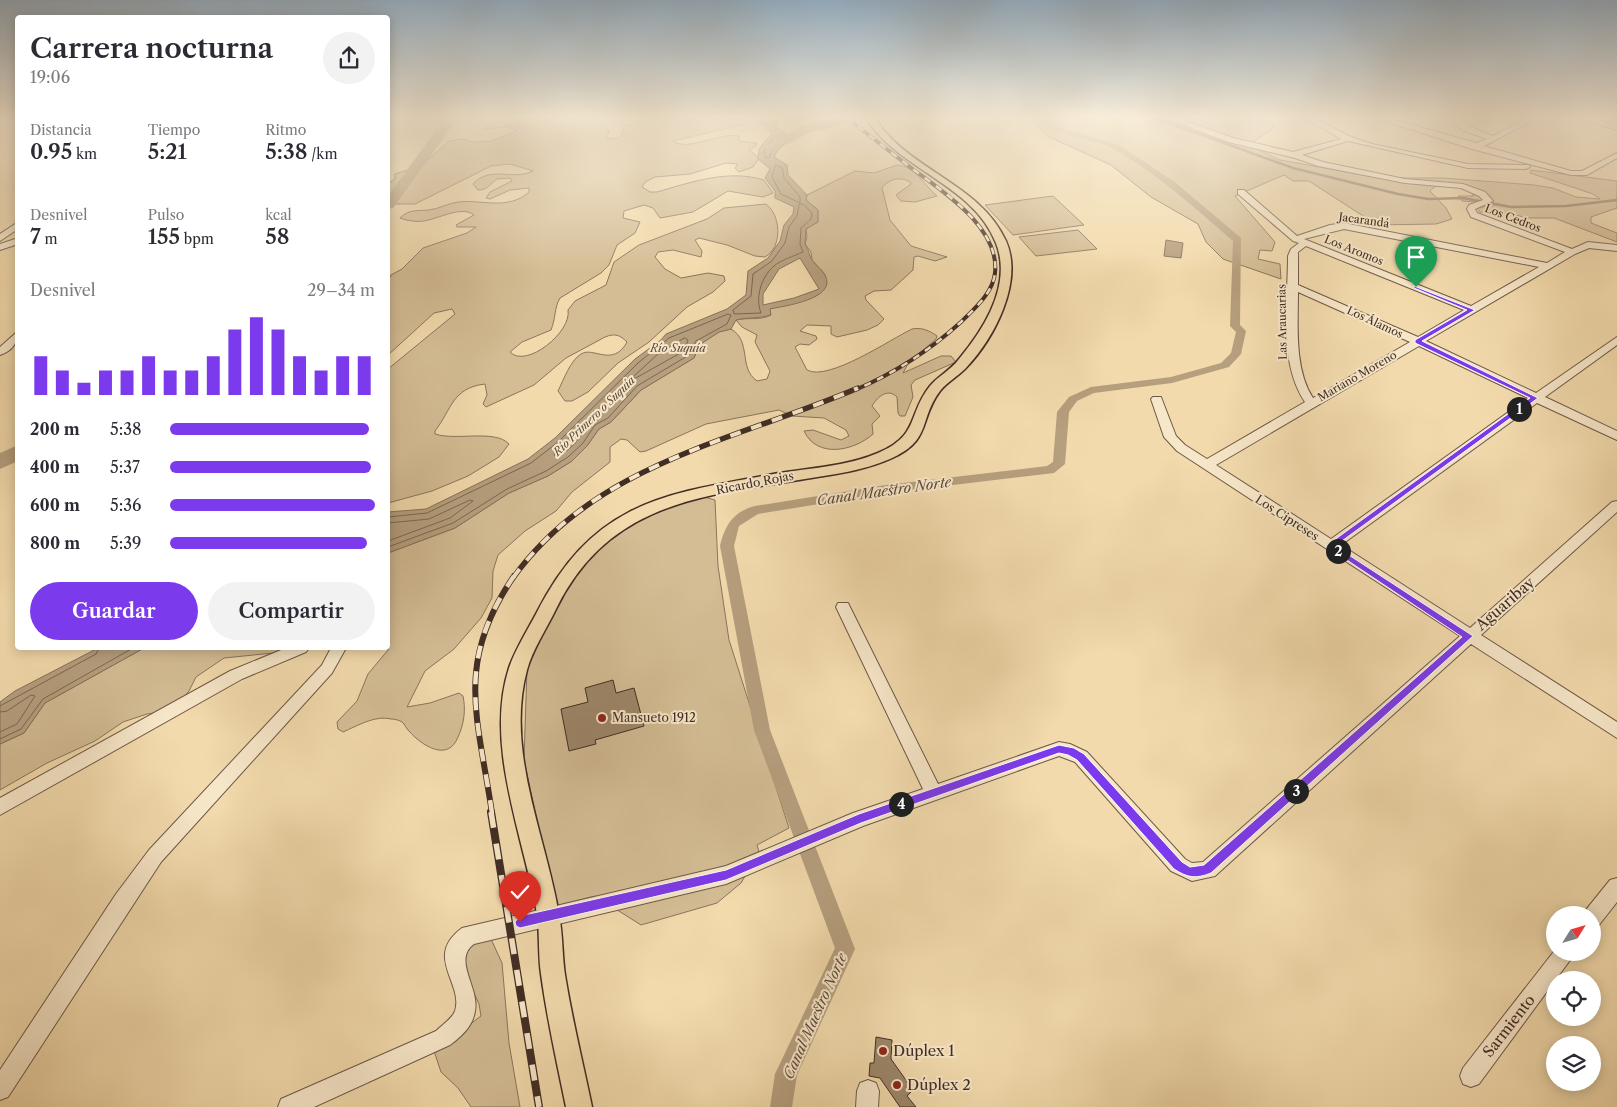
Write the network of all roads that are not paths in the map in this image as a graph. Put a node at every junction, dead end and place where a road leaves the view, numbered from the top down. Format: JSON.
{"nodes":[{"id":1,"x":926,"y":170,"type":"edge"},
{"id":2,"x":1349,"y":170,"type":"edge"},
{"id":3,"x":1557,"y":170,"type":"edge"},
{"id":4,"x":1590,"y":170,"type":"edge"},
{"id":5,"x":1241,"y":192,"type":"dead end"},
{"id":6,"x":15,"y":227,"type":"edge"},
{"id":7,"x":0,"y":238,"type":"edge"},
{"id":8,"x":1300,"y":241,"type":"junction"},
{"id":9,"x":15,"y":242,"type":"edge"},
{"id":10,"x":0,"y":247,"type":"edge"},
{"id":11,"x":1615,"y":248,"type":"edge"},
{"id":12,"x":1572,"y":252,"type":"junction"},
{"id":13,"x":1548,"y":266,"type":"junction"},
{"id":14,"x":1294,"y":287,"type":"junction"},
{"id":15,"x":1472,"y":310,"type":"junction"},
{"id":16,"x":15,"y":338,"type":"edge"},
{"id":17,"x":1617,"y":340,"type":"edge"},
{"id":18,"x":1417,"y":342,"type":"junction"},
{"id":19,"x":0,"y":352,"type":"edge"},
{"id":20,"x":1535,"y":398,"type":"junction"},
{"id":21,"x":1156,"y":399,"type":"dead end"},
{"id":22,"x":1311,"y":403,"type":"junction"},
{"id":23,"x":1617,"y":436,"type":"edge"},
{"id":24,"x":1206,"y":464,"type":"junction"},
{"id":25,"x":1617,"y":505,"type":"edge"},
{"id":26,"x":1330,"y":546,"type":"junction"},
{"id":27,"x":843,"y":607,"type":"dead end"},
{"id":28,"x":1468,"y":636,"type":"junction"},
{"id":29,"x":296,"y":650,"type":"edge"},
{"id":30,"x":333,"y":650,"type":"edge"},
{"id":31,"x":1617,"y":731,"type":"edge"},
{"id":32,"x":933,"y":792,"type":"junction"},
{"id":33,"x":0,"y":807,"type":"edge"},
{"id":34,"x":1617,"y":887,"type":"edge"},
{"id":35,"x":1601,"y":907,"type":"edge"},
{"id":36,"x":548,"y":917,"type":"junction"},
{"id":37,"x":1559,"y":961,"type":"edge"},
{"id":38,"x":1471,"y":1076,"type":"dead end"},
{"id":39,"x":0,"y":1089,"type":"edge"},
{"id":40,"x":289,"y":1107,"type":"edge"},
{"id":41,"x":579,"y":1107,"type":"edge"}],
"edges":[{"from":1,"to":36,"type":"main road","name":"Ricardo Rojas"},
{"from":2,"to":12,"type":"street","name":"Los Cedros"},
{"from":3,"to":4,"type":"street"},
{"from":5,"to":8,"type":"street","name":"Los Aromos"},
{"from":6,"to":7,"type":"street"},
{"from":8,"to":13,"type":"street","name":"Jacarandá"},
{"from":8,"to":14,"type":"street","name":"Las Araucarias"},
{"from":8,"to":15,"type":"street","name":"Los Aromos"},
{"from":9,"to":10,"type":"street"},
{"from":11,"to":12,"type":"street","name":"Mariano Moreno"},
{"from":12,"to":13,"type":"street","name":"Mariano Moreno"},
{"from":13,"to":15,"type":"street","name":"Mariano Moreno"},
{"from":14,"to":18,"type":"street","name":"Los Álamos"},
{"from":14,"to":22,"type":"street","name":"Las Araucarias"},
{"from":15,"to":18,"type":"street","name":"Mariano Moreno"},
{"from":16,"to":19,"type":"street"},
{"from":17,"to":20,"type":"street"},
{"from":18,"to":20,"type":"street","name":"Los Álamos"},
{"from":18,"to":22,"type":"street","name":"Mariano Moreno"},
{"from":20,"to":23,"type":"street","name":"Los Álamos"},
{"from":20,"to":26,"type":"street"},
{"from":21,"to":24,"type":"street","name":"Los Cipreses"},
{"from":22,"to":24,"type":"street","name":"Mariano Moreno"},
{"from":24,"to":26,"type":"street","name":"Los Cipreses"},
{"from":25,"to":28,"type":"street","name":"Aguaribay"},
{"from":26,"to":28,"type":"street","name":"Los Cipreses"},
{"from":27,"to":32,"type":"street"},
{"from":28,"to":31,"type":"street","name":"Los Cipreses"},
{"from":28,"to":32,"type":"street","name":"Aguaribay"},
{"from":29,"to":33,"type":"street"},
{"from":30,"to":39,"type":"street"},
{"from":32,"to":36,"type":"street","name":"Aguaribay"},
{"from":34,"to":35,"type":"street"},
{"from":36,"to":40,"type":"street","name":"Aguaribay"},
{"from":36,"to":41,"type":"main road","name":"Ricardo Rojas"},
{"from":37,"to":38,"type":"street","name":"Sarmiento"}]}
